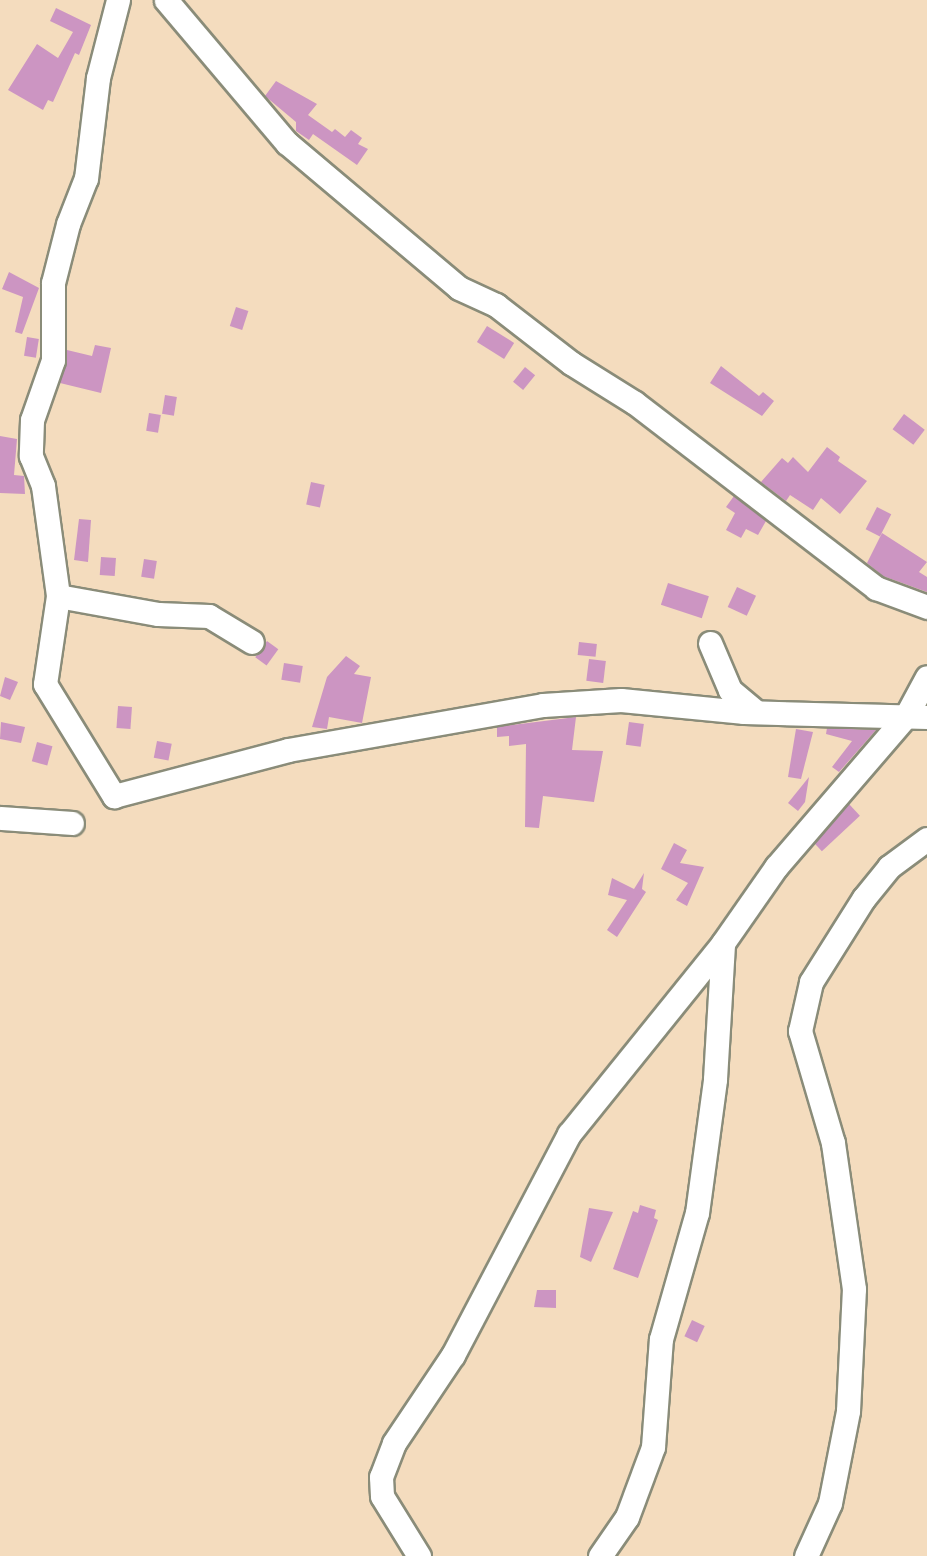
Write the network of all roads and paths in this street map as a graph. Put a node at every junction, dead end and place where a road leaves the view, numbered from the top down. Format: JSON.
{"nodes":[{"id":1,"x":118,"y":0,"type":"edge"},
{"id":2,"x":166,"y":0,"type":"edge"},
{"id":3,"x":58,"y":596,"type":"junction"},
{"id":4,"x":927,"y":607,"type":"edge"},
{"id":5,"x":252,"y":642,"type":"dead end"},
{"id":6,"x":710,"y":643,"type":"dead end"},
{"id":7,"x":927,"y":677,"type":"edge"},
{"id":8,"x":756,"y":712,"type":"junction"},
{"id":9,"x":917,"y":717,"type":"edge"},
{"id":10,"x":0,"y":818,"type":"edge"},
{"id":11,"x":72,"y":823,"type":"dead end"},
{"id":12,"x":927,"y":839,"type":"edge"},
{"id":13,"x":723,"y":943,"type":"junction"},
{"id":14,"x":419,"y":1556,"type":"edge"},
{"id":15,"x":600,"y":1556,"type":"edge"},
{"id":16,"x":806,"y":1556,"type":"edge"}],
"edges":[{"from":1,"to":3,"type":"street"},
{"from":2,"to":4,"type":"street"},
{"from":3,"to":5,"type":"street"},
{"from":3,"to":8,"type":"street"},
{"from":6,"to":8,"type":"street"},
{"from":7,"to":9,"type":"street"},
{"from":8,"to":9,"type":"street"},
{"from":9,"to":13,"type":"street"},
{"from":10,"to":11,"type":"street"},
{"from":12,"to":16,"type":"street"},
{"from":13,"to":14,"type":"street"},
{"from":13,"to":15,"type":"street"}]}
